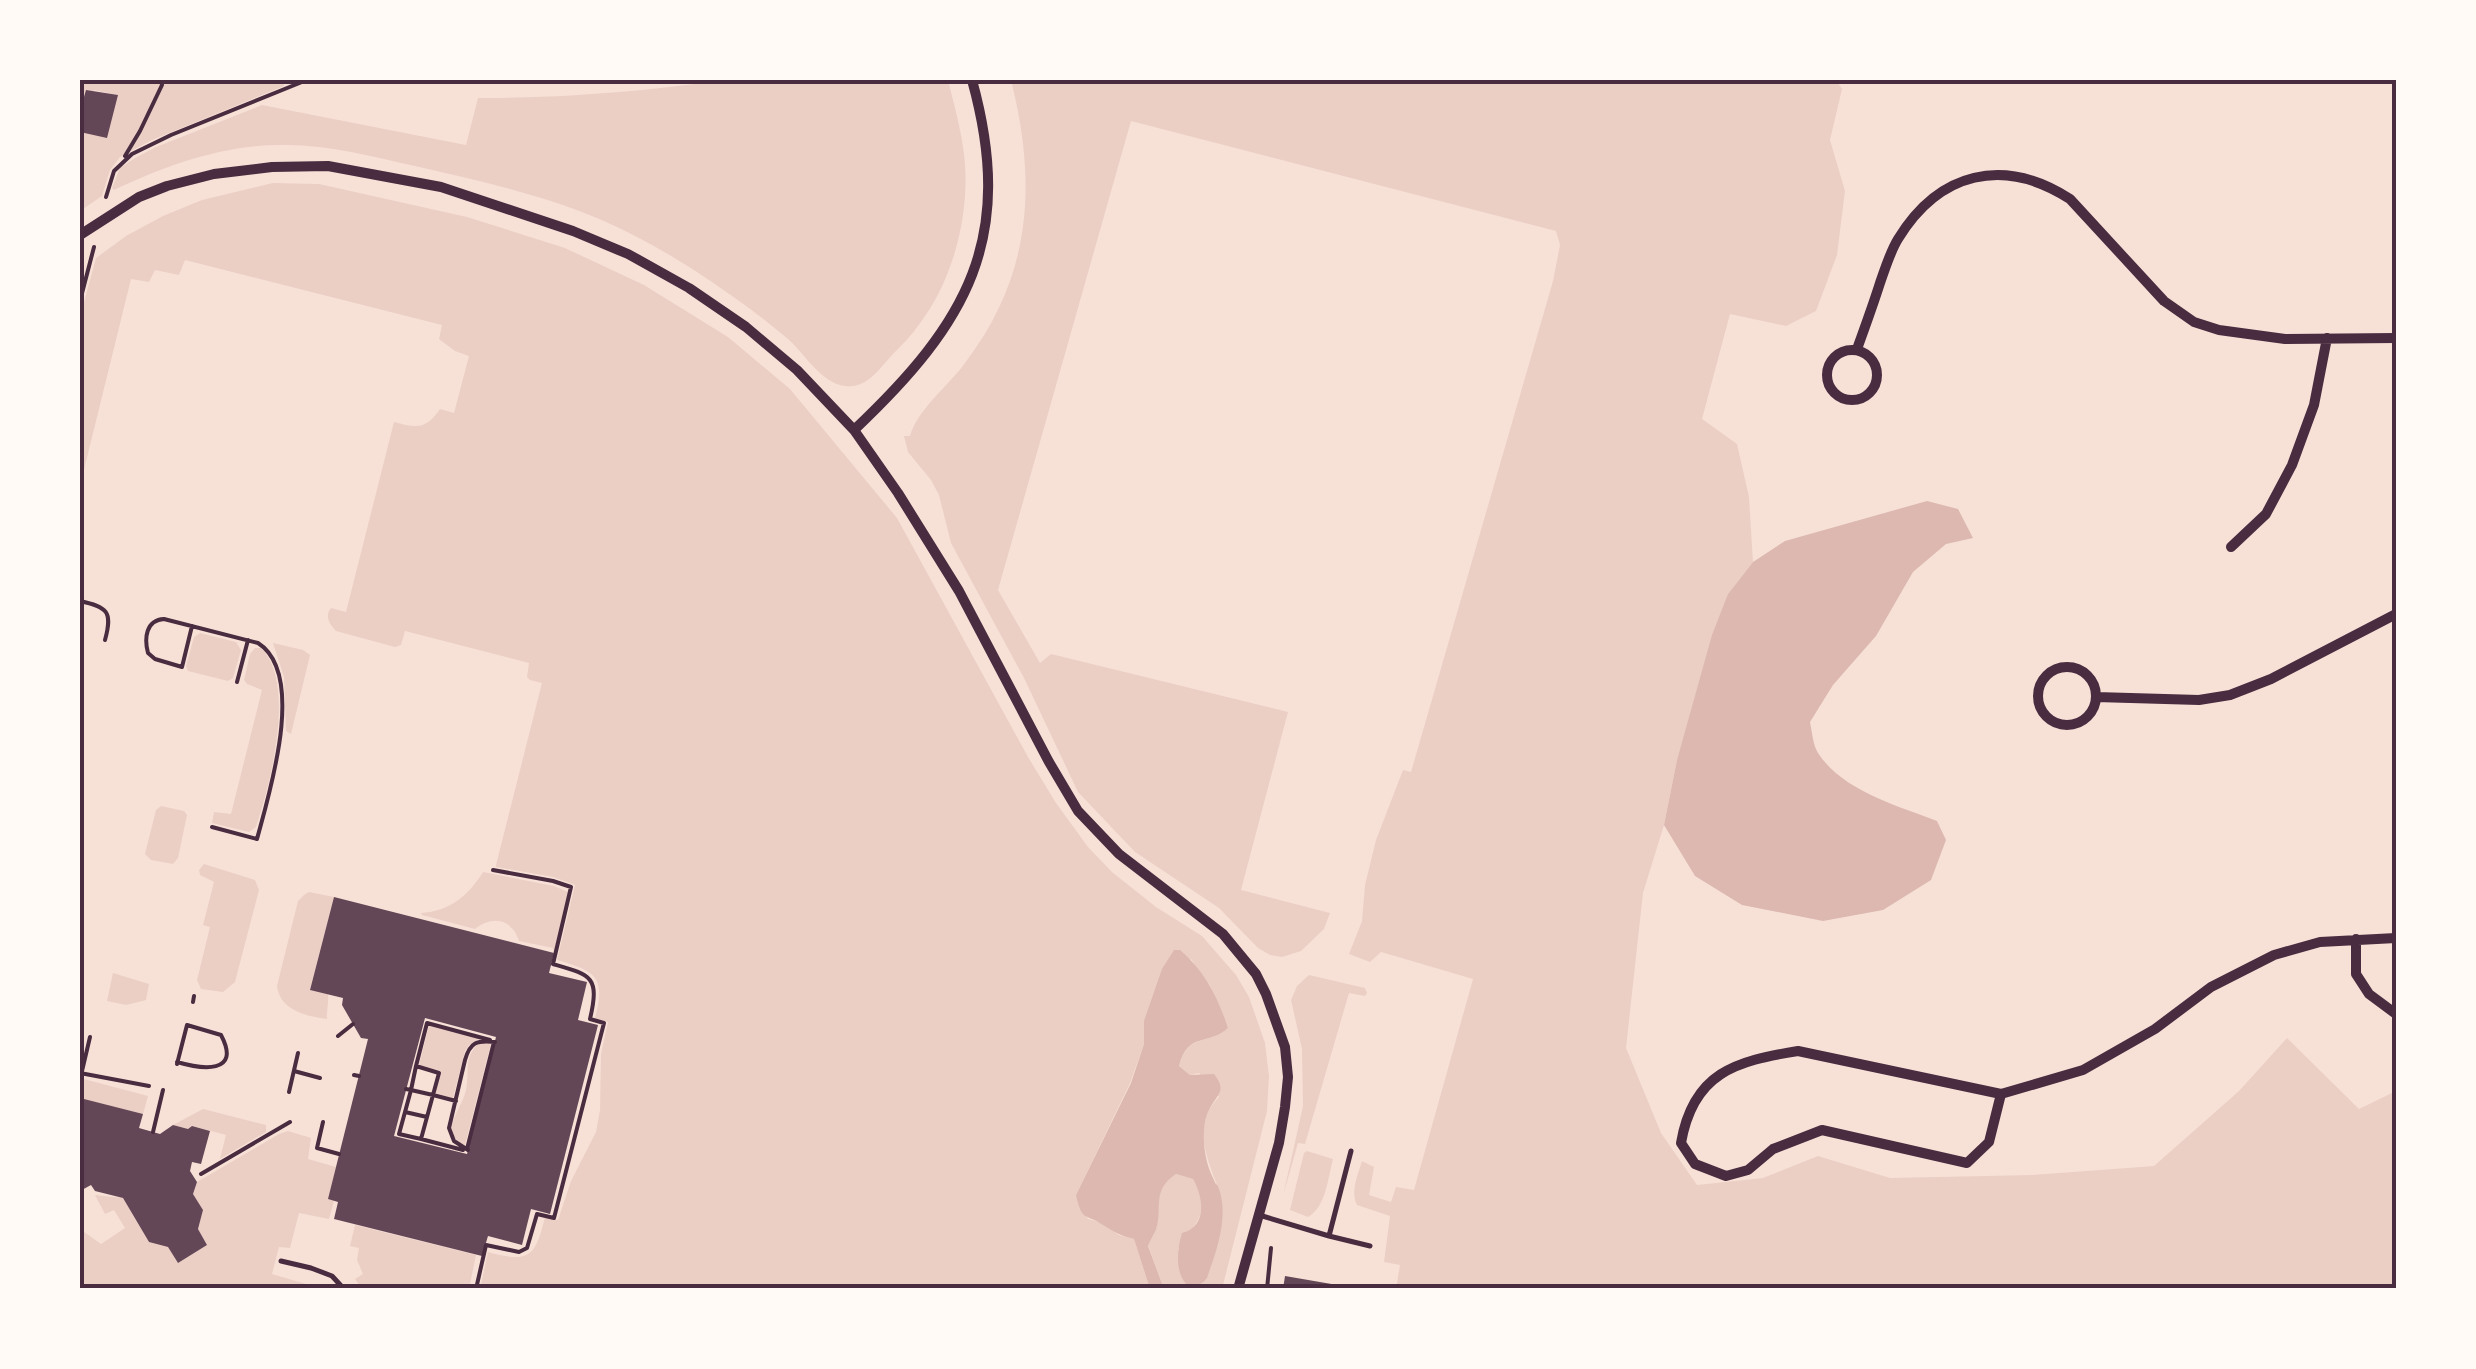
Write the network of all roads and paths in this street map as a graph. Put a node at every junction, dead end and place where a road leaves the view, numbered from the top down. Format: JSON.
{"nodes":[{"id":1,"x":162,"y":80,"type":"edge"},
{"id":2,"x":972,"y":80,"type":"edge"},
{"id":3,"x":302,"y":82,"type":"edge"},
{"id":4,"x":123,"y":160,"type":"junction"},
{"id":5,"x":106,"y":197,"type":"dead end"},
{"id":6,"x":80,"y":236,"type":"edge"},
{"id":7,"x":94,"y":247,"type":"dead end"},
{"id":8,"x":80,"y":301,"type":"edge"},
{"id":9,"x":2328,"y":338,"type":"junction"},
{"id":10,"x":2396,"y":338,"type":"edge"},
{"id":11,"x":1857,"y":350,"type":"junction"},
{"id":12,"x":854,"y":430,"type":"junction"},
{"id":13,"x":2231,"y":547,"type":"dead end"},
{"id":14,"x":80,"y":600,"type":"edge"},
{"id":15,"x":2396,"y":614,"type":"edge"},
{"id":16,"x":192,"y":626,"type":"junction"},
{"id":17,"x":105,"y":640,"type":"dead end"},
{"id":18,"x":248,"y":640,"type":"junction"},
{"id":19,"x":237,"y":682,"type":"dead end"},
{"id":20,"x":2096,"y":698,"type":"junction"},
{"id":21,"x":212,"y":827,"type":"dead end"},
{"id":22,"x":493,"y":870,"type":"dead end"},
{"id":23,"x":2396,"y":938,"type":"edge"},
{"id":24,"x":2356,"y":939,"type":"junction"},
{"id":25,"x":2396,"y":1014,"type":"edge"},
{"id":26,"x":187,"y":1023,"type":"joint"},
{"id":27,"x":353,"y":1024,"type":"dead end"},
{"id":28,"x":338,"y":1036,"type":"dead end"},
{"id":29,"x":90,"y":1037,"type":"dead end"},
{"id":30,"x":494,"y":1042,"type":"junction"},
{"id":31,"x":298,"y":1053,"type":"dead end"},
{"id":32,"x":416,"y":1066,"type":"junction"},
{"id":33,"x":294,"y":1071,"type":"junction"},
{"id":34,"x":81,"y":1073,"type":"edge"},
{"id":35,"x":320,"y":1078,"type":"dead end"},
{"id":36,"x":149,"y":1086,"type":"dead end"},
{"id":37,"x":408,"y":1089,"type":"junction"},
{"id":38,"x":163,"y":1090,"type":"dead end"},
{"id":39,"x":288,"y":1092,"type":"dead end"},
{"id":40,"x":2001,"y":1094,"type":"junction"},
{"id":41,"x":433,"y":1095,"type":"junction"},
{"id":42,"x":456,"y":1101,"type":"junction"},
{"id":43,"x":405,"y":1112,"type":"junction"},
{"id":44,"x":427,"y":1118,"type":"junction"},
{"id":45,"x":290,"y":1122,"type":"dead end"},
{"id":46,"x":323,"y":1122,"type":"dead end"},
{"id":47,"x":153,"y":1132,"type":"dead end"},
{"id":48,"x":421,"y":1139,"type":"junction"},
{"id":49,"x":467,"y":1150,"type":"junction"},
{"id":50,"x":1351,"y":1151,"type":"dead end"},
{"id":51,"x":340,"y":1154,"type":"dead end"},
{"id":52,"x":201,"y":1174,"type":"dead end"},
{"id":53,"x":1258,"y":1216,"type":"junction"},
{"id":54,"x":1328,"y":1236,"type":"junction"},
{"id":55,"x":1370,"y":1246,"type":"dead end"},
{"id":56,"x":1271,"y":1248,"type":"dead end"},
{"id":57,"x":281,"y":1261,"type":"dead end"},
{"id":58,"x":344,"y":1289,"type":"edge"},
{"id":59,"x":476,"y":1289,"type":"edge"},
{"id":60,"x":1238,"y":1289,"type":"edge"},
{"id":61,"x":1266,"y":1289,"type":"edge"}],
"edges":[{"from":1,"to":4,"type":"path"},
{"from":2,"to":12,"type":"street"},
{"from":3,"to":4,"type":"path"},
{"from":4,"to":5,"type":"path"},
{"from":6,"to":12,"type":"street"},
{"from":7,"to":8,"type":"path"},
{"from":9,"to":10,"type":"street"},
{"from":9,"to":11,"type":"street"},
{"from":9,"to":13,"type":"street"},
{"from":11,"to":11,"type":"street"},
{"from":12,"to":53,"type":"street"},
{"from":14,"to":17,"type":"path"},
{"from":15,"to":20,"type":"street"},
{"from":16,"to":16,"type":"path"},
{"from":16,"to":18,"type":"path"},
{"from":18,"to":19,"type":"path"},
{"from":18,"to":21,"type":"path"},
{"from":20,"to":20,"type":"street"},
{"from":22,"to":59,"type":"path"},
{"from":23,"to":24,"type":"street"},
{"from":24,"to":25,"type":"street"},
{"from":24,"to":40,"type":"street"},
{"from":26,"to":26,"type":"path"},
{"from":27,"to":28,"type":"path"},
{"from":29,"to":34,"type":"path"},
{"from":30,"to":32,"type":"path"},
{"from":30,"to":42,"type":"path"},
{"from":30,"to":49,"type":"path"},
{"from":31,"to":33,"type":"path"},
{"from":32,"to":37,"type":"path"},
{"from":32,"to":41,"type":"path"},
{"from":33,"to":35,"type":"path"},
{"from":33,"to":39,"type":"path"},
{"from":34,"to":36,"type":"path"},
{"from":37,"to":41,"type":"path"},
{"from":37,"to":43,"type":"path"},
{"from":38,"to":47,"type":"path"},
{"from":40,"to":40,"type":"street"},
{"from":41,"to":42,"type":"path"},
{"from":41,"to":44,"type":"path"},
{"from":42,"to":49,"type":"path"},
{"from":43,"to":44,"type":"path"},
{"from":43,"to":48,"type":"path"},
{"from":44,"to":48,"type":"path"},
{"from":45,"to":52,"type":"path"},
{"from":46,"to":51,"type":"path"},
{"from":48,"to":49,"type":"path"},
{"from":50,"to":54,"type":"lane"},
{"from":53,"to":54,"type":"lane"},
{"from":53,"to":60,"type":"street"},
{"from":54,"to":55,"type":"lane"},
{"from":56,"to":61,"type":"path"},
{"from":57,"to":58,"type":"lane"}]}
